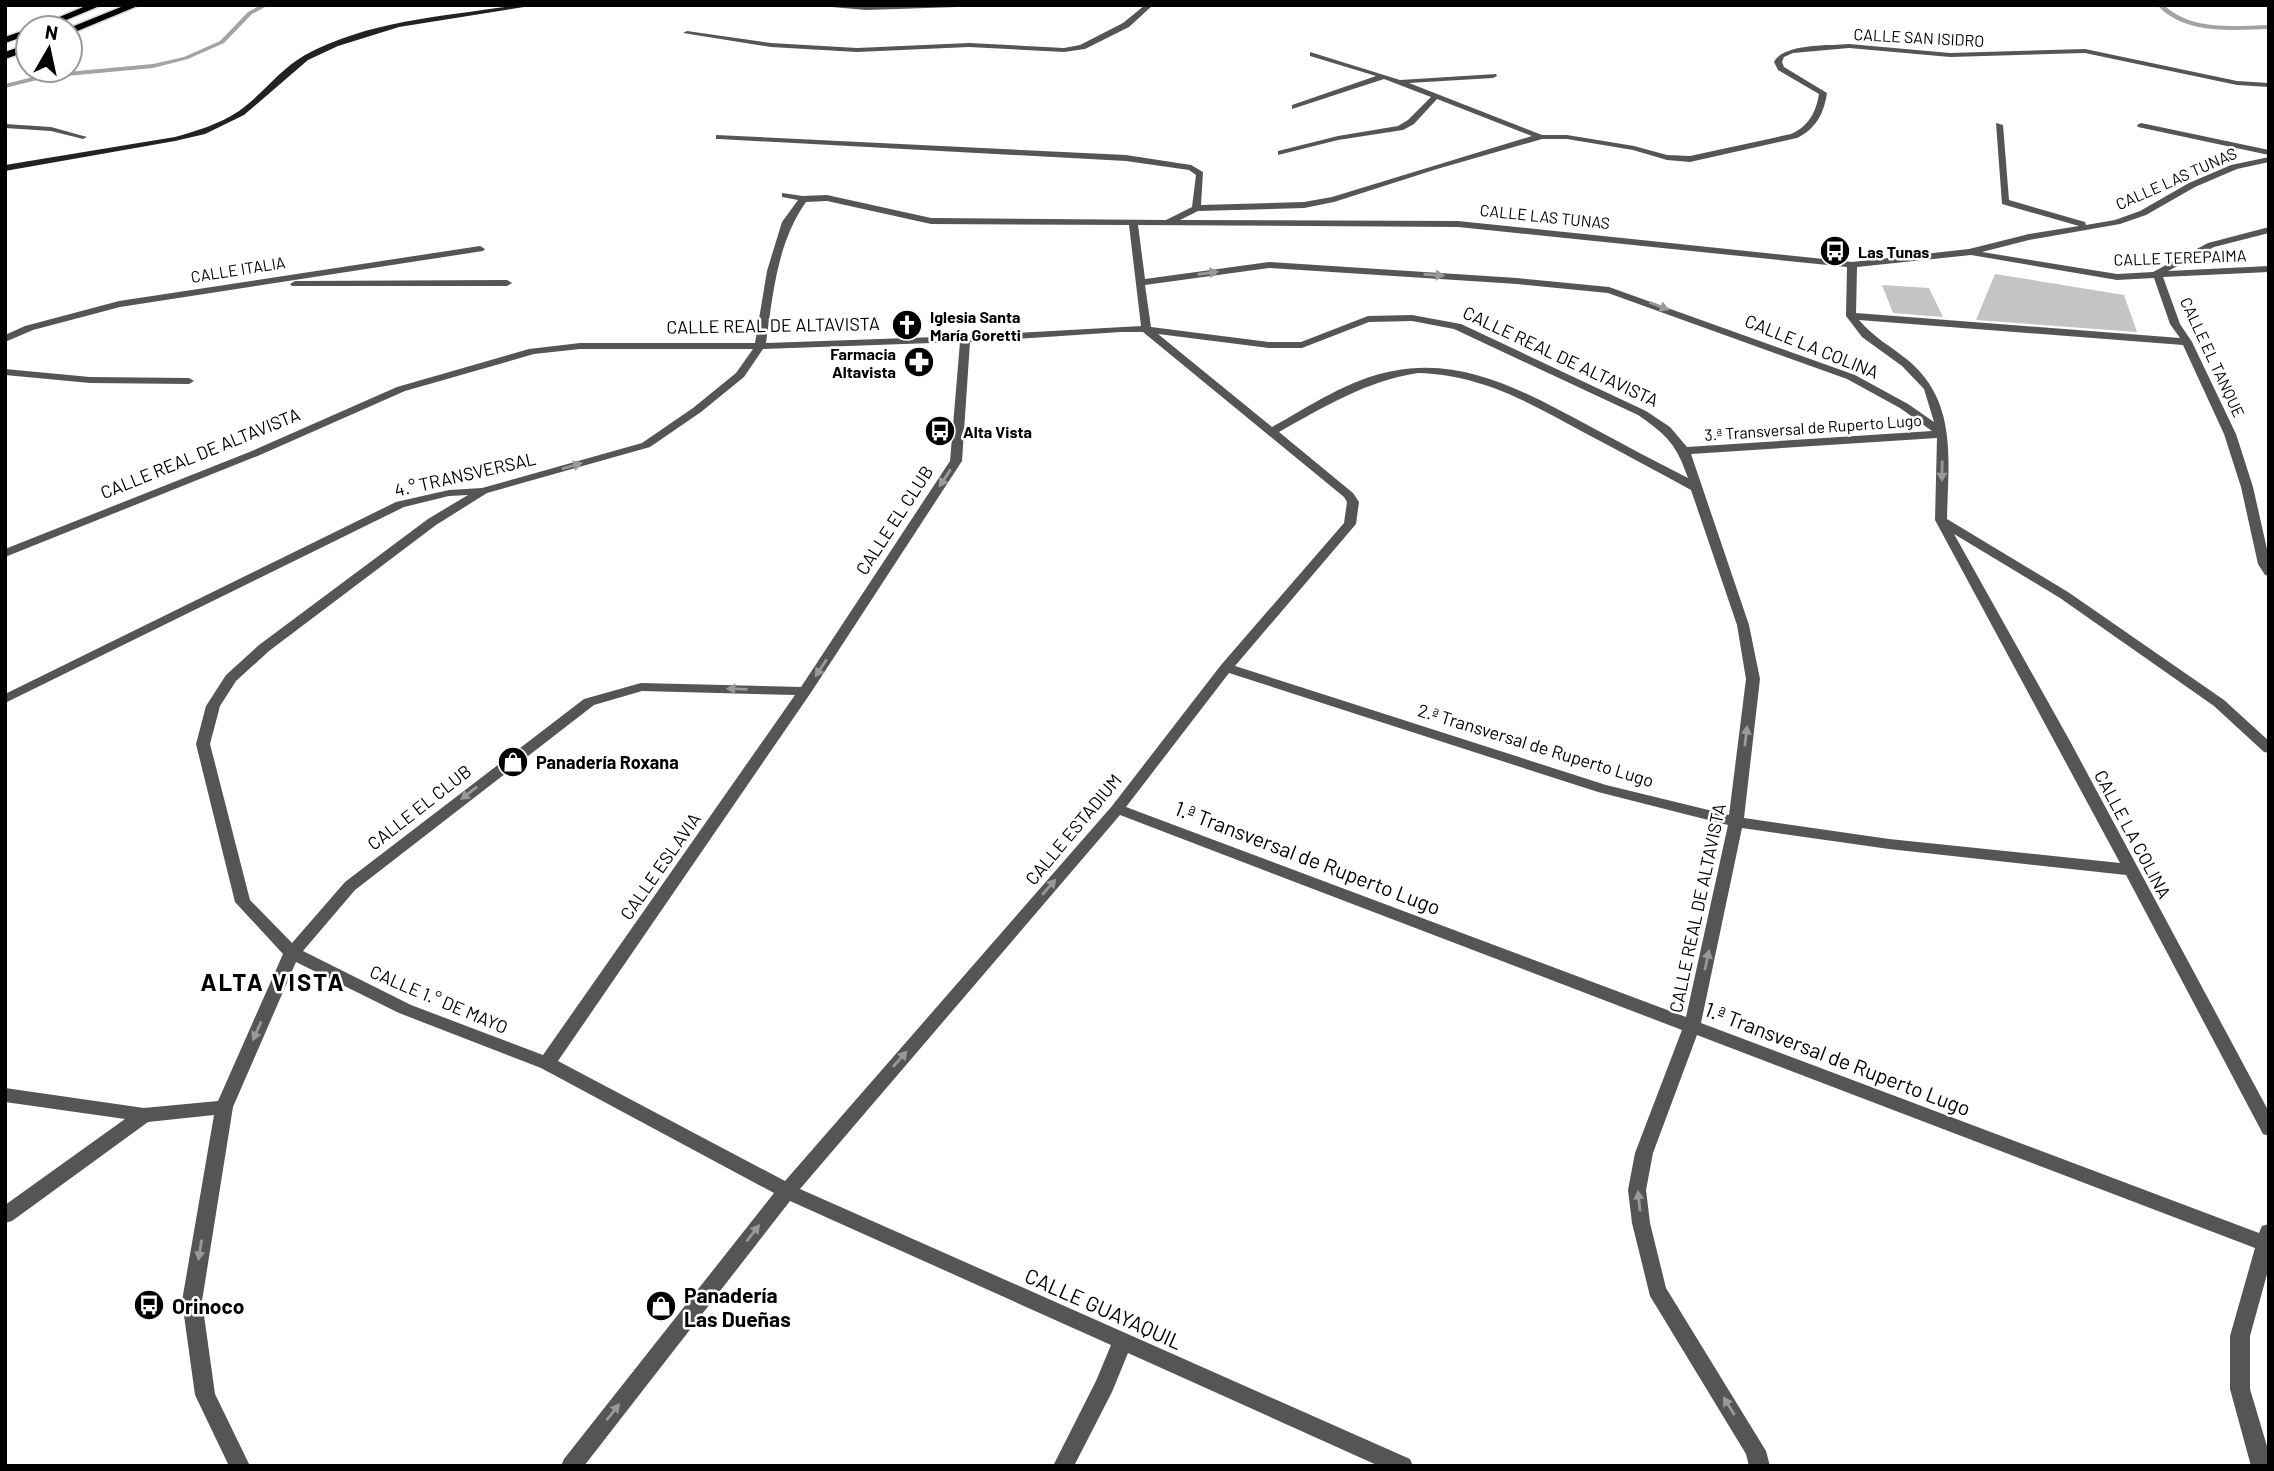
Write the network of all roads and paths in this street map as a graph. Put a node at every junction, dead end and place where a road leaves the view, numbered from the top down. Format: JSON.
{"nodes":[{"id":1,"x":97,"y":5,"type":"edge"},
{"id":2,"x":135,"y":5,"type":"edge"},
{"id":3,"x":534,"y":5,"type":"edge"},
{"id":4,"x":812,"y":5,"type":"edge"},
{"id":5,"x":1014,"y":5,"type":"edge"},
{"id":6,"x":1150,"y":5,"type":"edge"},
{"id":7,"x":74,"y":14,"type":"edge"},
{"id":8,"x":84,"y":25,"type":"edge"},
{"id":9,"x":687,"y":33,"type":"dead end"},
{"id":10,"x":1313,"y":54,"type":"dead end"},
{"id":11,"x":1384,"y":76,"type":"junction"},
{"id":12,"x":1493,"y":76,"type":"dead end"},
{"id":13,"x":1398,"y":81,"type":"junction"},
{"id":14,"x":2269,"y":85,"type":"edge"},
{"id":15,"x":1436,"y":96,"type":"junction"},
{"id":16,"x":1295,"y":107,"type":"dead end"},
{"id":17,"x":5,"y":125,"type":"edge"},
{"id":18,"x":1999,"y":125,"type":"dead end"},
{"id":19,"x":2141,"y":125,"type":"dead end"},
{"id":20,"x":83,"y":137,"type":"dead end"},
{"id":21,"x":719,"y":137,"type":"dead end"},
{"id":22,"x":1542,"y":137,"type":"junction"},
{"id":23,"x":1281,"y":153,"type":"dead end"},
{"id":24,"x":2269,"y":156,"type":"edge"},
{"id":25,"x":5,"y":168,"type":"edge"},
{"id":26,"x":785,"y":195,"type":"dead end"},
{"id":27,"x":803,"y":199,"type":"junction"},
{"id":28,"x":1196,"y":208,"type":"junction"},
{"id":29,"x":1133,"y":223,"type":"junction"},
{"id":30,"x":1167,"y":223,"type":"junction"},
{"id":31,"x":2087,"y":226,"type":"junction"},
{"id":32,"x":2269,"y":230,"type":"edge"},
{"id":33,"x":480,"y":249,"type":"dead end"},
{"id":34,"x":1969,"y":252,"type":"junction"},
{"id":35,"x":1852,"y":265,"type":"junction"},
{"id":36,"x":2269,"y":270,"type":"edge"},
{"id":37,"x":2157,"y":274,"type":"junction"},
{"id":38,"x":507,"y":283,"type":"dead end"},
{"id":39,"x":1140,"y":283,"type":"junction"},
{"id":40,"x":236,"y":285,"type":"junction"},
{"id":41,"x":1851,"y":316,"type":"junction"},
{"id":42,"x":1146,"y":329,"type":"junction"},
{"id":43,"x":5,"y":339,"type":"edge"},
{"id":44,"x":965,"y":340,"type":"junction"},
{"id":45,"x":2187,"y":342,"type":"junction"},
{"id":46,"x":760,"y":346,"type":"junction"},
{"id":47,"x":5,"y":372,"type":"edge"},
{"id":48,"x":189,"y":381,"type":"dead end"},
{"id":49,"x":1272,"y":431,"type":"junction"},
{"id":50,"x":1943,"y":434,"type":"junction"},
{"id":51,"x":1684,"y":451,"type":"junction"},
{"id":52,"x":1697,"y":488,"type":"junction"},
{"id":53,"x":483,"y":491,"type":"junction"},
{"id":54,"x":1941,"y":520,"type":"junction"},
{"id":55,"x":5,"y":553,"type":"edge"},
{"id":56,"x":2269,"y":572,"type":"edge"},
{"id":57,"x":1226,"y":668,"type":"junction"},
{"id":58,"x":806,"y":691,"type":"junction"},
{"id":59,"x":5,"y":699,"type":"edge"},
{"id":60,"x":2269,"y":749,"type":"edge"},
{"id":61,"x":1117,"y":809,"type":"junction"},
{"id":62,"x":1736,"y":822,"type":"junction"},
{"id":63,"x":2132,"y":870,"type":"junction"},
{"id":64,"x":292,"y":953,"type":"junction"},
{"id":65,"x":1692,"y":1027,"type":"junction"},
{"id":66,"x":547,"y":1063,"type":"junction"},
{"id":67,"x":5,"y":1095,"type":"edge"},
{"id":68,"x":224,"y":1107,"type":"junction"},
{"id":69,"x":144,"y":1115,"type":"junction"},
{"id":70,"x":2269,"y":1129,"type":"edge"},
{"id":71,"x":787,"y":1191,"type":"junction"},
{"id":72,"x":5,"y":1215,"type":"edge"},
{"id":73,"x":2267,"y":1240,"type":"edge"},
{"id":74,"x":1122,"y":1342,"type":"junction"},
{"id":75,"x":240,"y":1466,"type":"edge"},
{"id":76,"x":571,"y":1466,"type":"edge"},
{"id":77,"x":1063,"y":1466,"type":"edge"},
{"id":78,"x":1403,"y":1466,"type":"edge"},
{"id":79,"x":1760,"y":1466,"type":"edge"},
{"id":80,"x":2262,"y":1466,"type":"edge"}],
"edges":[{"from":1,"to":7,"type":"highway"},
{"from":2,"to":8,"type":"highway"},
{"from":3,"to":25,"type":"main road"},
{"from":4,"to":5,"type":"street"},
{"from":6,"to":9,"type":"street"},
{"from":10,"to":11,"type":"street"},
{"from":11,"to":13,"type":"street"},
{"from":11,"to":16,"type":"street"},
{"from":12,"to":13,"type":"street"},
{"from":13,"to":15,"type":"street"},
{"from":14,"to":22,"type":"street","name":"CALLE SAN ISIDRO"},
{"from":15,"to":22,"type":"street"},
{"from":15,"to":23,"type":"street"},
{"from":17,"to":20,"type":"street"},
{"from":18,"to":31,"type":"street"},
{"from":19,"to":24,"type":"street"},
{"from":21,"to":28,"type":"street"},
{"from":22,"to":28,"type":"street","name":"CALLE SAN ISIDRO"},
{"from":24,"to":31,"type":"street","name":"CALLE LAS TUNAS"},
{"from":26,"to":27,"type":"street"},
{"from":27,"to":29,"type":"street","name":"CALLE LAS TUNAS"},
{"from":27,"to":46,"type":"street","name":"4.° TRANSVERSAL"},
{"from":28,"to":30,"type":"street","name":"CALLE SAN ISIDRO"},
{"from":29,"to":30,"type":"street","name":"CALLE LAS TUNAS"},
{"from":29,"to":39,"type":"street"},
{"from":30,"to":35,"type":"street","name":"CALLE LAS TUNAS"},
{"from":31,"to":34,"type":"street","name":"CALLE LAS TUNAS"},
{"from":32,"to":37,"type":"street"},
{"from":33,"to":40,"type":"street","name":"CALLE ITALIA"},
{"from":34,"to":35,"type":"street","name":"CALLE LAS TUNAS"},
{"from":34,"to":37,"type":"street","name":"CALLE TEREPAIMA"},
{"from":35,"to":41,"type":"street"},
{"from":36,"to":37,"type":"street","name":"CALLE TEREPAIMA"},
{"from":37,"to":45,"type":"street","name":"CALLE EL TANQUE"},
{"from":38,"to":40,"type":"street"},
{"from":39,"to":42,"type":"street"},
{"from":39,"to":50,"type":"street","name":"CALLE LA COLINA","one_way":true},
{"from":40,"to":43,"type":"street","name":"CALLE ITALIA"},
{"from":41,"to":45,"type":"street"},
{"from":41,"to":50,"type":"street"},
{"from":42,"to":44,"type":"street","name":"CALLE REAL DE ALTAVISTA"},
{"from":42,"to":49,"type":"street","name":"CALLE ESTADIUM"},
{"from":42,"to":51,"type":"street","name":"CALLE REAL DE ALTAVISTA"},
{"from":44,"to":46,"type":"street","name":"CALLE REAL DE ALTAVISTA"},
{"from":44,"to":58,"type":"street","name":"CALLE EL CLUB","one_way":true},
{"from":45,"to":56,"type":"street","name":"CALLE EL TANQUE"},
{"from":53,"to":46,"type":"street","name":"4.° TRANSVERSAL","one_way":true},
{"from":46,"to":55,"type":"street","name":"CALLE REAL DE ALTAVISTA"},
{"from":47,"to":48,"type":"street"},
{"from":49,"to":52,"type":"street"},
{"from":49,"to":57,"type":"street","name":"CALLE ESTADIUM"},
{"from":50,"to":51,"type":"street","name":"3.ª Transversal de Ruperto Lugo"},
{"from":50,"to":54,"type":"street","name":"CALLE LA COLINA","one_way":true},
{"from":51,"to":52,"type":"street","name":"CALLE REAL DE ALTAVISTA"},
{"from":62,"to":52,"type":"street","name":"CALLE REAL DE ALTAVISTA","one_way":true},
{"from":53,"to":59,"type":"street","name":"4.° TRANSVERSAL"},
{"from":53,"to":64,"type":"street","name":"CALLE 1.° DE MAYO"},
{"from":54,"to":60,"type":"street"},
{"from":54,"to":63,"type":"street","name":"CALLE LA COLINA"},
{"from":57,"to":61,"type":"street","name":"CALLE ESTADIUM"},
{"from":57,"to":62,"type":"street","name":"2.ª Transversal de Ruperto Lugo"},
{"from":58,"to":64,"type":"street","name":"CALLE EL CLUB","one_way":true},
{"from":58,"to":66,"type":"street","name":"CALLE ESLAVIA"},
{"from":61,"to":65,"type":"street","name":"1.ª Transversal de Ruperto Lugo"},
{"from":71,"to":61,"type":"street","name":"CALLE ESTADIUM","one_way":true},
{"from":62,"to":63,"type":"street","name":"2.ª Transversal de Ruperto Lugo"},
{"from":65,"to":62,"type":"street","name":"CALLE REAL DE ALTAVISTA","one_way":true},
{"from":63,"to":70,"type":"street","name":"CALLE LA COLINA"},
{"from":64,"to":66,"type":"street","name":"CALLE 1.° DE MAYO"},
{"from":64,"to":68,"type":"street","name":"CALLE EL CLUB","one_way":true},
{"from":65,"to":73,"type":"street","name":"1.ª Transversal de Ruperto Lugo"},
{"from":79,"to":65,"type":"street","name":"CALLE REAL DE ALTAVISTA","one_way":true},
{"from":66,"to":71,"type":"street","name":"CALLE 1.° DE MAYO"},
{"from":67,"to":69,"type":"street"},
{"from":68,"to":69,"type":"street"},
{"from":68,"to":75,"type":"street","name":"CALLE EL CLUB","one_way":true},
{"from":69,"to":72,"type":"street"},
{"from":71,"to":74,"type":"street","name":"CALLE GUAYAQUIL"},
{"from":76,"to":71,"type":"street","name":"CALLE ESTADIUM","one_way":true},
{"from":73,"to":80,"type":"street"},
{"from":74,"to":77,"type":"street"},
{"from":74,"to":78,"type":"street","name":"CALLE GUAYAQUIL"}]}
